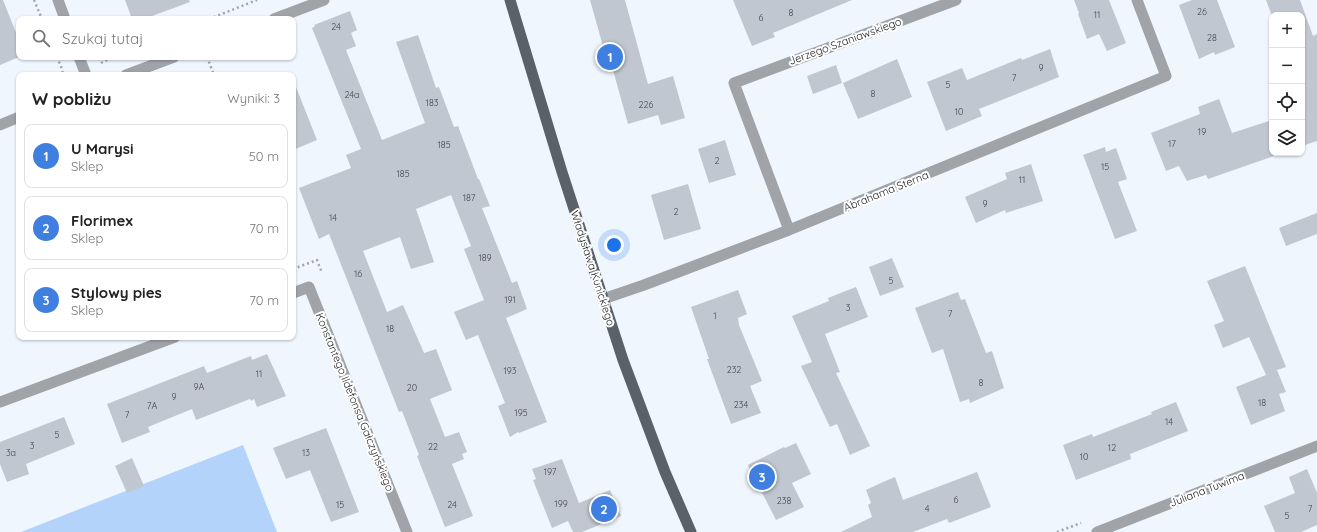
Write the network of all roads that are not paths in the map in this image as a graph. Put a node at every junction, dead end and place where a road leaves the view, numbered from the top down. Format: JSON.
{"nodes":[{"id":1,"x":58,"y":0,"type":"edge"},
{"id":2,"x":324,"y":0,"type":"edge"},
{"id":3,"x":510,"y":0,"type":"edge"},
{"id":4,"x":956,"y":0,"type":"edge"},
{"id":5,"x":1137,"y":0,"type":"edge"},
{"id":6,"x":64,"y":16,"type":"edge"},
{"id":7,"x":282,"y":16,"type":"edge"},
{"id":8,"x":80,"y":60,"type":"edge"},
{"id":9,"x":166,"y":60,"type":"edge"},
{"id":10,"x":85,"y":72,"type":"edge"},
{"id":11,"x":134,"y":72,"type":"edge"},
{"id":12,"x":16,"y":118,"type":"edge"},
{"id":13,"x":0,"y":125,"type":"edge"},
{"id":14,"x":789,"y":230,"type":"junction"},
{"id":15,"x":296,"y":292,"type":"edge"},
{"id":16,"x":603,"y":299,"type":"junction"},
{"id":17,"x":167,"y":340,"type":"edge"},
{"id":18,"x":0,"y":402,"type":"edge"},
{"id":19,"x":1317,"y":446,"type":"edge"},
{"id":20,"x":407,"y":532,"type":"edge"},
{"id":21,"x":691,"y":532,"type":"edge"},
{"id":22,"x":1097,"y":532,"type":"edge"}],
"edges":[{"from":1,"to":6,"type":"street"},
{"from":2,"to":7,"type":"street"},
{"from":3,"to":16,"type":"main road","name":"Władysława Kunickiego"},
{"from":4,"to":14,"type":"street","name":"Jerzego Szaniawskiego"},
{"from":5,"to":14,"type":"street","name":"Abrahama Sterna"},
{"from":8,"to":10,"type":"street"},
{"from":9,"to":11,"type":"street"},
{"from":12,"to":13,"type":"street"},
{"from":14,"to":16,"type":"street","name":"Abrahama Sterna"},
{"from":15,"to":20,"type":"street","name":"Konstantego Ildefonsa Gałczyńskiego"},
{"from":16,"to":21,"type":"main road","name":"Władysława Kunickiego"},
{"from":17,"to":18,"type":"street"},
{"from":19,"to":22,"type":"street","name":"Juliana Tuwima"}]}
